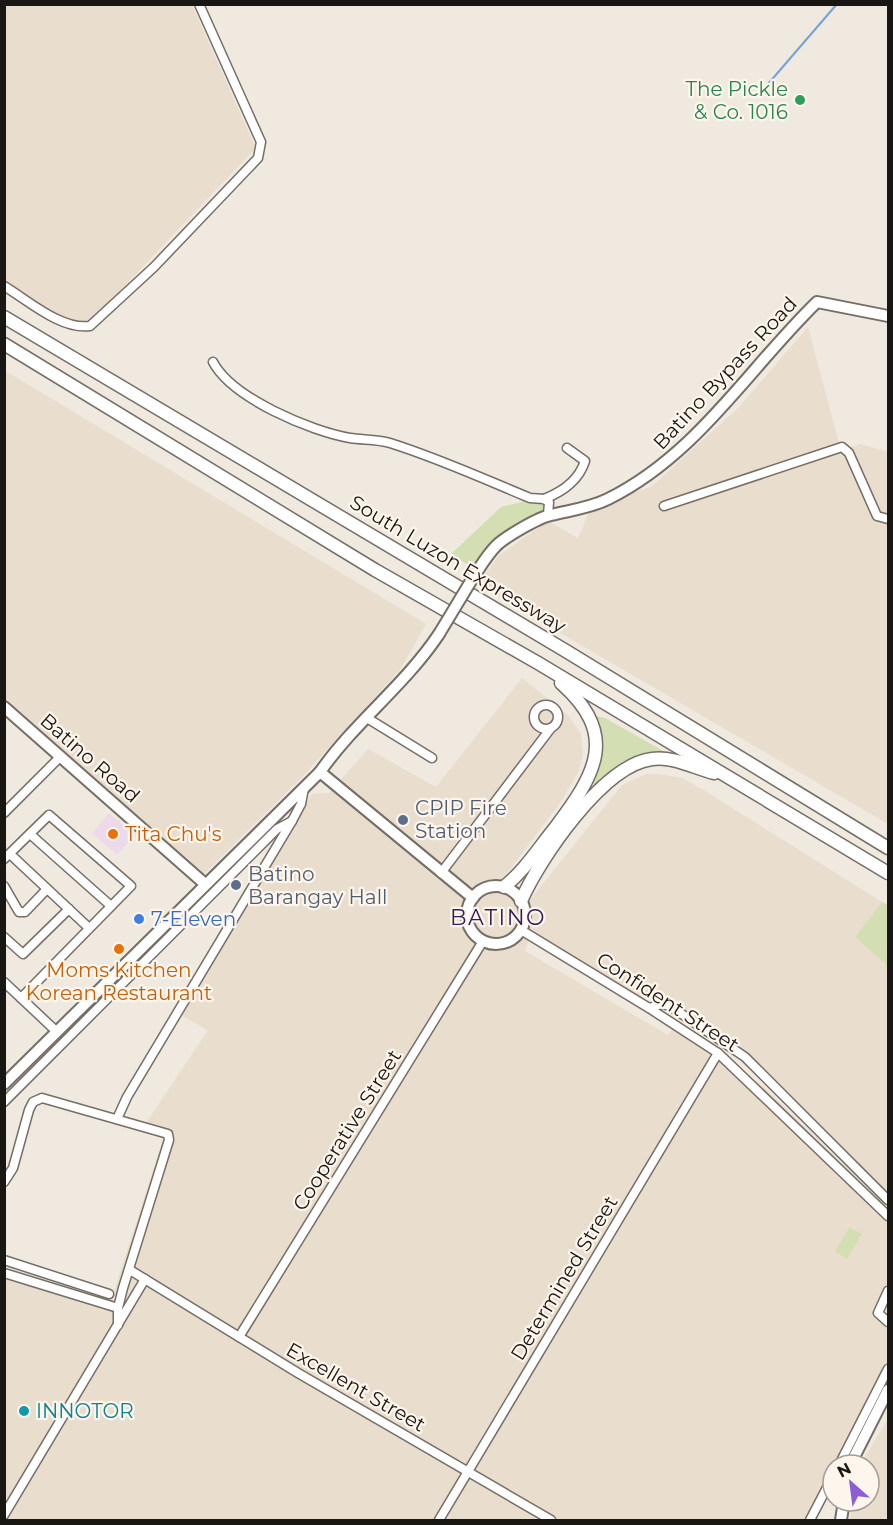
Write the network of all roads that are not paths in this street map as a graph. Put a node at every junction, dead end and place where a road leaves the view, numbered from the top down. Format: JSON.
{"nodes":[{"id":1,"x":199,"y":4,"type":"edge"},
{"id":2,"x":4,"y":286,"type":"edge"},
{"id":3,"x":888,"y":316,"type":"edge"},
{"id":4,"x":4,"y":317,"type":"edge"},
{"id":5,"x":4,"y":344,"type":"edge"},
{"id":6,"x":213,"y":362,"type":"dead end"},
{"id":7,"x":567,"y":448,"type":"dead end"},
{"id":8,"x":544,"y":499,"type":"junction"},
{"id":9,"x":664,"y":506,"type":"dead end"},
{"id":10,"x":548,"y":515,"type":"junction"},
{"id":11,"x":888,"y":519,"type":"edge"},
{"id":12,"x":538,"y":663,"type":"junction"},
{"id":13,"x":4,"y":707,"type":"edge"},
{"id":14,"x":367,"y":718,"type":"junction"},
{"id":15,"x":551,"y":728,"type":"dead end"},
{"id":16,"x":61,"y":756,"type":"junction"},
{"id":17,"x":432,"y":758,"type":"dead end"},
{"id":18,"x":320,"y":772,"type":"junction"},
{"id":19,"x":730,"y":778,"type":"junction"},
{"id":20,"x":304,"y":787,"type":"junction"},
{"id":21,"x":4,"y":813,"type":"edge"},
{"id":22,"x":292,"y":821,"type":"junction"},
{"id":23,"x":30,"y":834,"type":"junction"},
{"id":24,"x":888,"y":848,"type":"edge"},
{"id":25,"x":7,"y":856,"type":"edge"},
{"id":26,"x":441,"y":873,"type":"junction"},
{"id":27,"x":888,"y":873,"type":"edge"},
{"id":28,"x":205,"y":884,"type":"junction"},
{"id":29,"x":4,"y":886,"type":"edge"},
{"id":30,"x":504,"y":887,"type":"junction"},
{"id":31,"x":48,"y":889,"type":"junction"},
{"id":32,"x":473,"y":898,"type":"junction"},
{"id":33,"x":521,"y":901,"type":"junction"},
{"id":34,"x":111,"y":906,"type":"junction"},
{"id":35,"x":69,"y":909,"type":"junction"},
{"id":36,"x":89,"y":928,"type":"junction"},
{"id":37,"x":521,"y":930,"type":"junction"},
{"id":38,"x":4,"y":937,"type":"edge"},
{"id":39,"x":483,"y":940,"type":"junction"},
{"id":40,"x":4,"y":982,"type":"edge"},
{"id":41,"x":21,"y":998,"type":"junction"},
{"id":42,"x":649,"y":1008,"type":"junction"},
{"id":43,"x":56,"y":1031,"type":"junction"},
{"id":44,"x":718,"y":1053,"type":"junction"},
{"id":45,"x":4,"y":1084,"type":"edge"},
{"id":46,"x":4,"y":1102,"type":"edge"},
{"id":47,"x":117,"y":1119,"type":"junction"},
{"id":48,"x":4,"y":1182,"type":"edge"},
{"id":49,"x":888,"y":1200,"type":"edge"},
{"id":50,"x":888,"y":1216,"type":"edge"},
{"id":51,"x":4,"y":1260,"type":"edge"},
{"id":52,"x":130,"y":1270,"type":"junction"},
{"id":53,"x":4,"y":1273,"type":"edge"},
{"id":54,"x":146,"y":1279,"type":"junction"},
{"id":55,"x":888,"y":1291,"type":"edge"},
{"id":56,"x":109,"y":1294,"type":"dead end"},
{"id":57,"x":118,"y":1308,"type":"junction"},
{"id":58,"x":888,"y":1322,"type":"edge"},
{"id":59,"x":118,"y":1326,"type":"junction"},
{"id":60,"x":239,"y":1337,"type":"junction"},
{"id":61,"x":888,"y":1369,"type":"edge"},
{"id":62,"x":888,"y":1390,"type":"edge"},
{"id":63,"x":845,"y":1453,"type":"edge"},
{"id":64,"x":856,"y":1453,"type":"edge"},
{"id":65,"x":468,"y":1472,"type":"junction"},
{"id":66,"x":821,"y":1499,"type":"edge"},
{"id":67,"x":4,"y":1515,"type":"edge"},
{"id":68,"x":13,"y":1521,"type":"edge"},
{"id":69,"x":439,"y":1521,"type":"edge"},
{"id":70,"x":551,"y":1521,"type":"edge"},
{"id":71,"x":810,"y":1521,"type":"edge"}],
"edges":[{"from":1,"to":2,"type":"street"},
{"from":3,"to":10,"type":"main road","name":"Batino Bypass Road"},
{"from":4,"to":24,"type":"highway","name":"South Luzon Expressway"},
{"from":5,"to":12,"type":"highway"},
{"from":6,"to":8,"type":"street"},
{"from":7,"to":8,"type":"street"},
{"from":8,"to":10,"type":"street"},
{"from":9,"to":11,"type":"street"},
{"from":10,"to":14,"type":"main road","name":"Batino Bypass Road","bridge":true},
{"from":12,"to":19,"type":"highway"},
{"from":12,"to":30,"type":"highway"},
{"from":13,"to":16,"type":"main road","name":"Batino Road"},
{"from":14,"to":17,"type":"street"},
{"from":14,"to":18,"type":"main road","name":"Batino Bypass Road"},
{"from":15,"to":26,"type":"street"},
{"from":16,"to":21,"type":"street"},
{"from":16,"to":28,"type":"main road","name":"Batino Road"},
{"from":18,"to":20,"type":"main road","name":"Batino Bypass Road"},
{"from":18,"to":26,"type":"main road"},
{"from":19,"to":27,"type":"highway"},
{"from":19,"to":33,"type":"highway"},
{"from":20,"to":22,"type":"street"},
{"from":20,"to":28,"type":"main road","name":"Batino Bypass Road"},
{"from":22,"to":46,"type":"street"},
{"from":22,"to":47,"type":"street"},
{"from":23,"to":25,"type":"street"},
{"from":23,"to":34,"type":"street"},
{"from":23,"to":34,"type":"street"},
{"from":25,"to":31,"type":"street"},
{"from":26,"to":32,"type":"main road"},
{"from":28,"to":43,"type":"main road","name":"Batino Bypass Road"},
{"from":29,"to":31,"type":"street"},
{"from":30,"to":32,"type":"main road"},
{"from":30,"to":33,"type":"main road"},
{"from":31,"to":35,"type":"street"},
{"from":32,"to":39,"type":"main road"},
{"from":33,"to":37,"type":"main road"},
{"from":34,"to":36,"type":"street"},
{"from":35,"to":36,"type":"street"},
{"from":35,"to":38,"type":"street"},
{"from":36,"to":41,"type":"street"},
{"from":37,"to":39,"type":"main road"},
{"from":37,"to":42,"type":"street","name":"Confident Street"},
{"from":39,"to":60,"type":"street","name":"Cooperative Street"},
{"from":40,"to":41,"type":"street"},
{"from":41,"to":43,"type":"street"},
{"from":42,"to":44,"type":"street","name":"Confident Street"},
{"from":42,"to":49,"type":"street"},
{"from":43,"to":45,"type":"main road","name":"Batino Bypass Road"},
{"from":44,"to":50,"type":"street","name":"Confident Street"},
{"from":44,"to":65,"type":"street","name":"Determined Street"},
{"from":47,"to":48,"type":"street"},
{"from":47,"to":52,"type":"street"},
{"from":51,"to":56,"type":"street"},
{"from":52,"to":54,"type":"street","name":"Excellent Street"},
{"from":52,"to":57,"type":"street"},
{"from":53,"to":57,"type":"street"},
{"from":54,"to":59,"type":"street"},
{"from":54,"to":60,"type":"street","name":"Excellent Street"},
{"from":55,"to":58,"type":"street"},
{"from":57,"to":59,"type":"street"},
{"from":59,"to":67,"type":"street"},
{"from":60,"to":65,"type":"street","name":"Excellent Street"},
{"from":61,"to":63,"type":"street"},
{"from":62,"to":64,"type":"main road"},
{"from":65,"to":69,"type":"street","name":"Determined Street"},
{"from":65,"to":70,"type":"street","name":"Excellent Street"},
{"from":66,"to":71,"type":"street"},
{"from":67,"to":68,"type":"street"}]}
